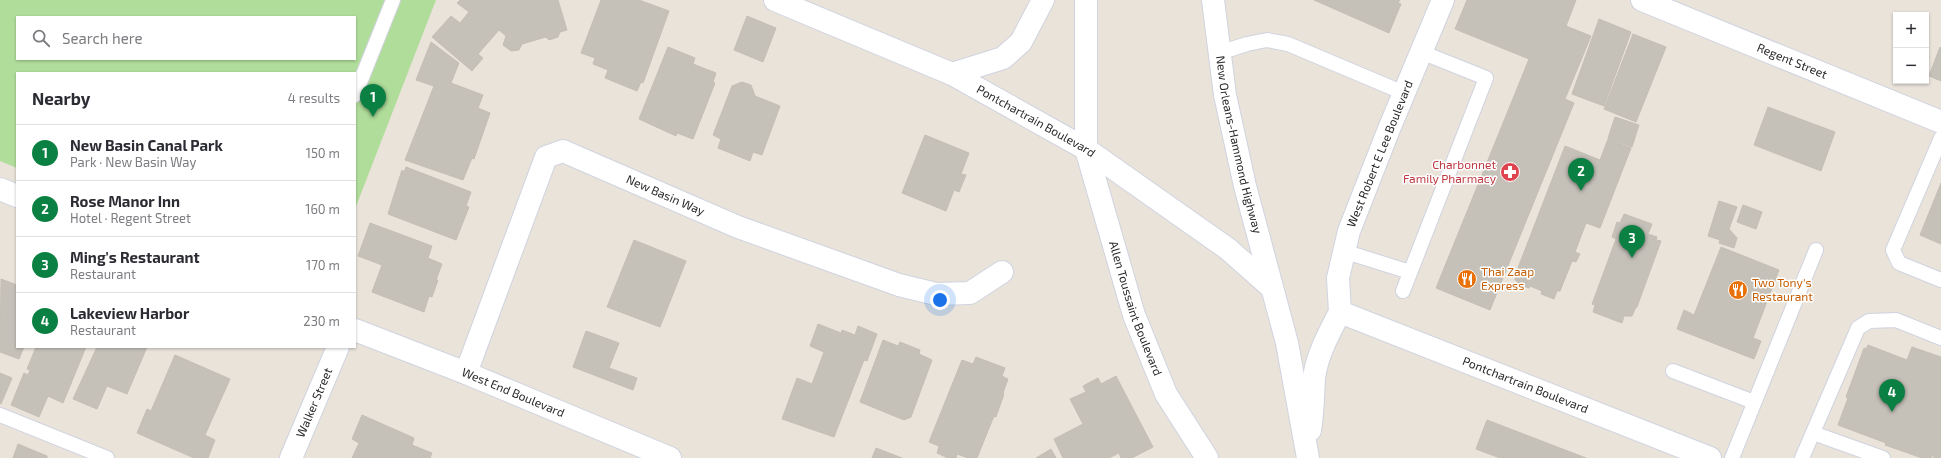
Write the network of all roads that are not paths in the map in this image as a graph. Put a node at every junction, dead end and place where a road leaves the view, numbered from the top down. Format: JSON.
{"nodes":[{"id":1,"x":393,"y":0,"type":"edge"},
{"id":2,"x":775,"y":0,"type":"edge"},
{"id":3,"x":1043,"y":0,"type":"edge"},
{"id":4,"x":1086,"y":0,"type":"edge"},
{"id":5,"x":1213,"y":0,"type":"edge"},
{"id":6,"x":1443,"y":0,"type":"edge"},
{"id":7,"x":1642,"y":0,"type":"edge"},
{"id":8,"x":1420,"y":52,"type":"junction"},
{"id":9,"x":1219,"y":53,"type":"junction"},
{"id":10,"x":952,"y":74,"type":"junction"},
{"id":11,"x":356,"y":92,"type":"edge"},
{"id":12,"x":1404,"y":93,"type":"junction"},
{"id":13,"x":1941,"y":122,"type":"edge"},
{"id":14,"x":1941,"y":138,"type":"edge"},
{"id":15,"x":1086,"y":149,"type":"junction"},
{"id":16,"x":0,"y":189,"type":"edge"},
{"id":17,"x":16,"y":196,"type":"edge"},
{"id":18,"x":1816,"y":250,"type":"dead end"},
{"id":19,"x":1343,"y":251,"type":"junction"},
{"id":20,"x":1002,"y":272,"type":"dead end"},
{"id":21,"x":1410,"y":272,"type":"junction"},
{"id":22,"x":1941,"y":280,"type":"edge"},
{"id":23,"x":1271,"y":287,"type":"junction"},
{"id":24,"x":1403,"y":291,"type":"dead end"},
{"id":25,"x":1340,"y":312,"type":"junction"},
{"id":26,"x":356,"y":330,"type":"edge"},
{"id":27,"x":1941,"y":338,"type":"edge"},
{"id":28,"x":338,"y":348,"type":"edge"},
{"id":29,"x":1673,"y":371,"type":"dead end"},
{"id":30,"x":466,"y":374,"type":"junction"},
{"id":31,"x":1754,"y":402,"type":"junction"},
{"id":32,"x":0,"y":415,"type":"edge"},
{"id":33,"x":1813,"y":433,"type":"junction"},
{"id":34,"x":1308,"y":454,"type":"edge"},
{"id":35,"x":107,"y":458,"type":"edge"},
{"id":36,"x":291,"y":458,"type":"edge"},
{"id":37,"x":670,"y":458,"type":"edge"},
{"id":38,"x":1207,"y":458,"type":"edge"},
{"id":39,"x":1710,"y":458,"type":"edge"},
{"id":40,"x":1732,"y":458,"type":"edge"},
{"id":41,"x":1802,"y":458,"type":"edge"},
{"id":42,"x":1884,"y":458,"type":"edge"}],
"edges":[{"from":1,"to":11,"type":"lane"},
{"from":2,"to":10,"type":"main road","name":"Pontchartrain Boulevard"},
{"from":3,"to":10,"type":"main road"},
{"from":4,"to":15,"type":"main road"},
{"from":5,"to":9,"type":"main road","name":"New Orleans-Hammond Highway"},
{"from":6,"to":8,"type":"main road","name":"West Robert E Lee Boulevard"},
{"from":7,"to":13,"type":"main road","name":"Regent Street"},
{"from":8,"to":12,"type":"main road","name":"West Robert E Lee Boulevard"},
{"from":8,"to":21,"type":"lane"},
{"from":9,"to":12,"type":"lane"},
{"from":9,"to":23,"type":"main road","name":"New Orleans-Hammond Highway"},
{"from":10,"to":15,"type":"main road","name":"Pontchartrain Boulevard"},
{"from":12,"to":19,"type":"main road","name":"West Robert E Lee Boulevard"},
{"from":14,"to":22,"type":"lane"},
{"from":15,"to":23,"type":"main road","name":"Pontchartrain Boulevard"},
{"from":15,"to":38,"type":"main road","name":"Allen Toussaint Boulevard"},
{"from":16,"to":17,"type":"main road"},
{"from":18,"to":31,"type":"lane"},
{"from":19,"to":21,"type":"lane"},
{"from":19,"to":25,"type":"main road","name":"West Robert E Lee Boulevard"},
{"from":20,"to":30,"type":"main road","name":"New Basin Way"},
{"from":21,"to":24,"type":"lane"},
{"from":23,"to":34,"type":"main road"},
{"from":25,"to":34,"type":"main road"},
{"from":25,"to":39,"type":"main road","name":"Pontchartrain Boulevard"},
{"from":26,"to":30,"type":"main road","name":"West End Boulevard"},
{"from":27,"to":33,"type":"lane"},
{"from":28,"to":36,"type":"main road","name":"Walker Street"},
{"from":29,"to":31,"type":"lane"},
{"from":30,"to":37,"type":"main road","name":"West End Boulevard"},
{"from":31,"to":40,"type":"lane"},
{"from":32,"to":35,"type":"lane"},
{"from":33,"to":41,"type":"lane"},
{"from":33,"to":42,"type":"lane"}]}
